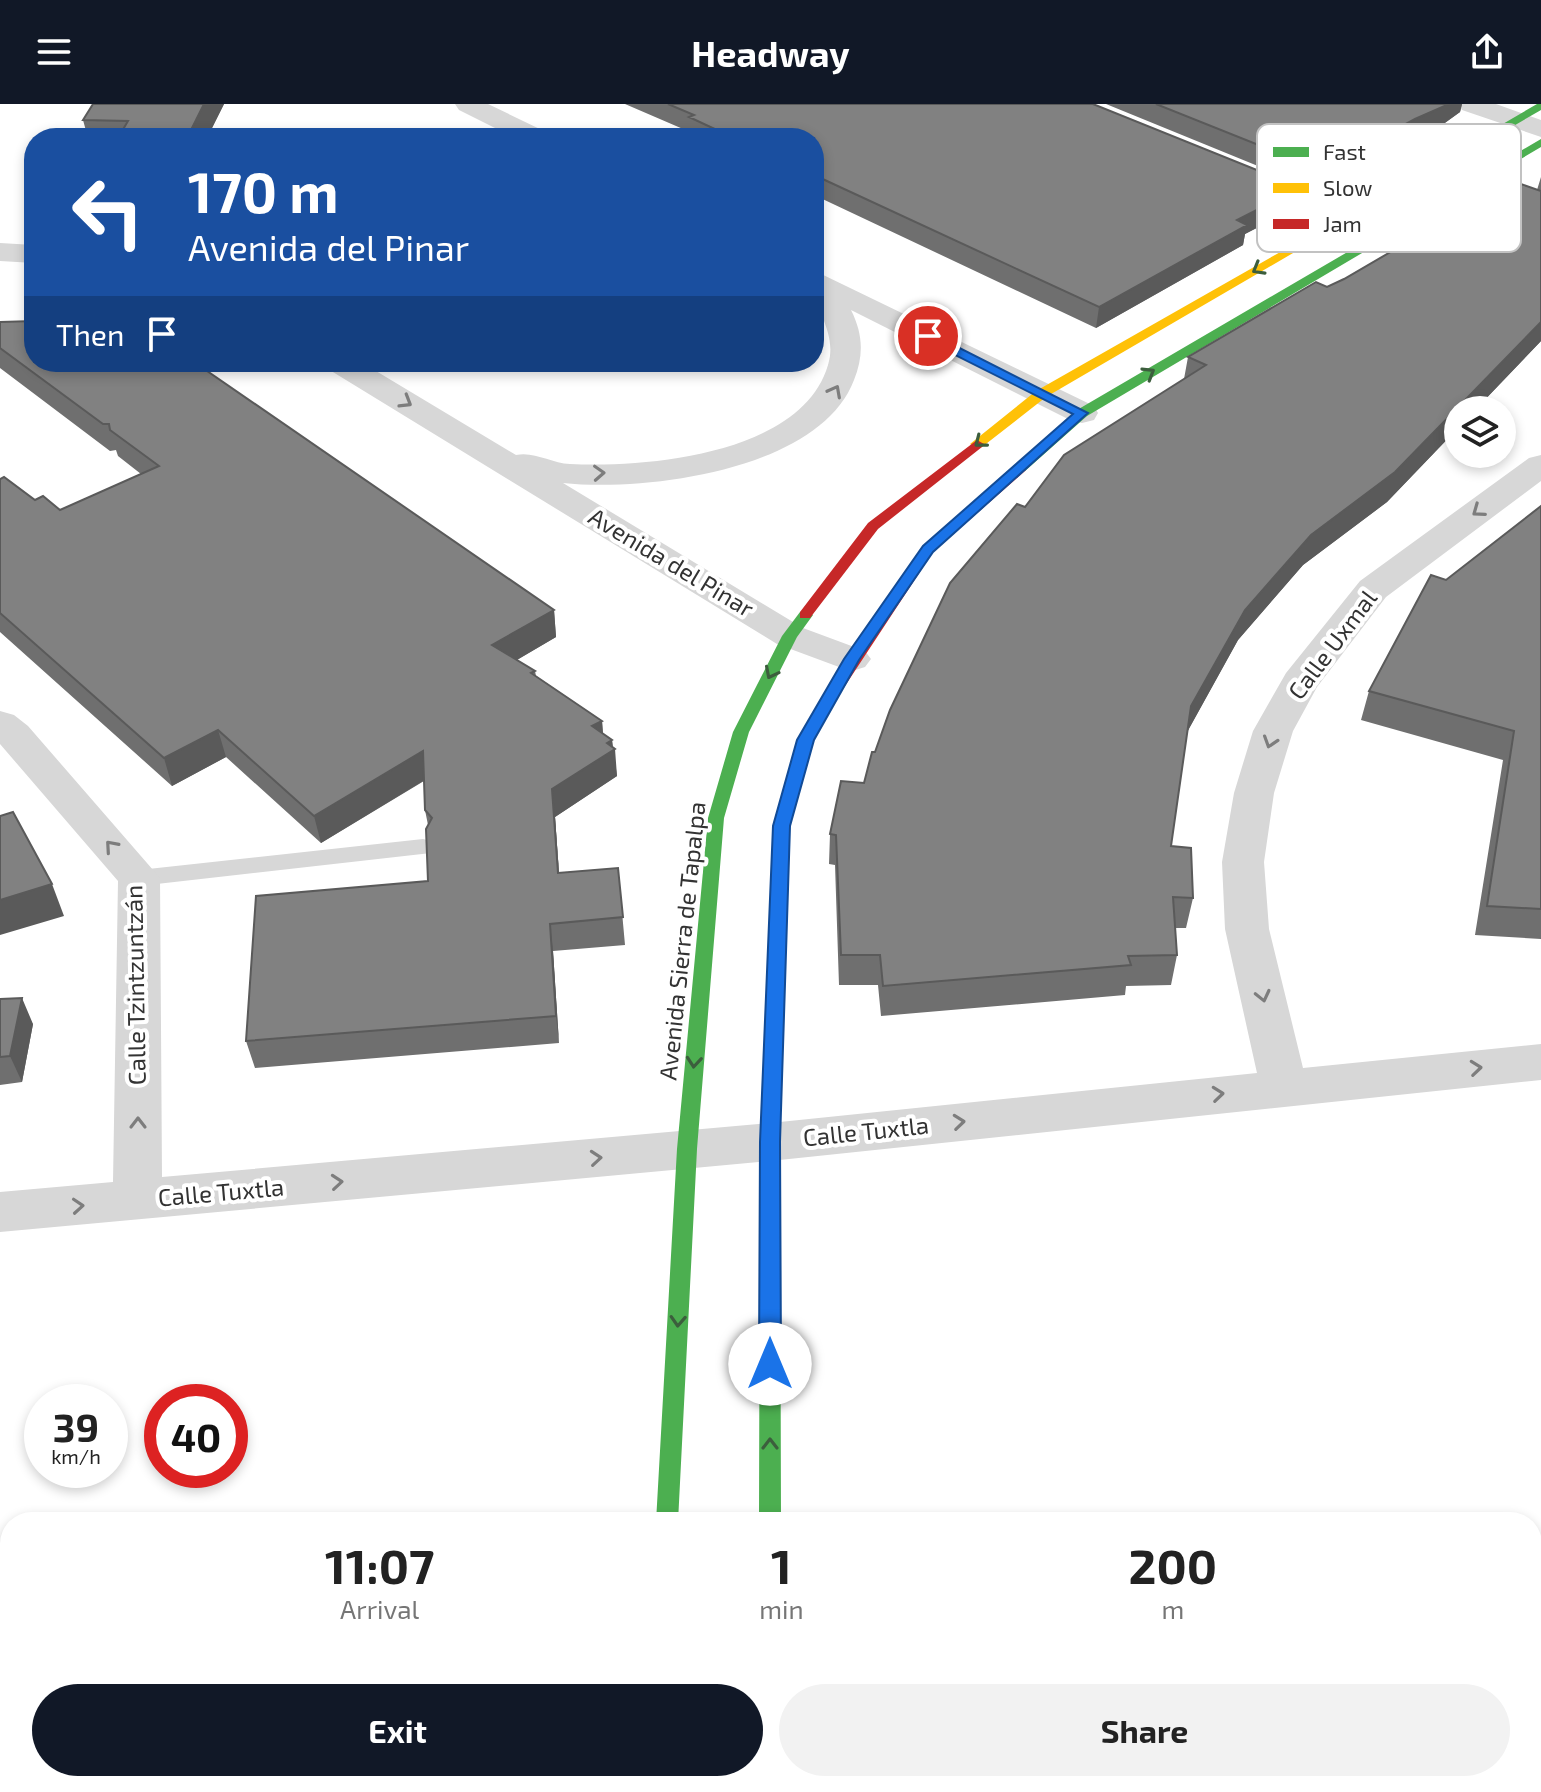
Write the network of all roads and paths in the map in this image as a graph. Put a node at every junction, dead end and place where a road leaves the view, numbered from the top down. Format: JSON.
{"nodes":[{"id":1,"x":1471,"y":104,"type":"edge"},
{"id":2,"x":483,"y":106,"type":"edge"},
{"id":3,"x":1541,"y":106,"type":"edge"},
{"id":4,"x":1529,"y":124,"type":"edge"},
{"id":5,"x":519,"y":128,"type":"edge"},
{"id":6,"x":1541,"y":142,"type":"edge"},
{"id":7,"x":1521,"y":154,"type":"edge"},
{"id":8,"x":1220,"y":163,"type":"edge"},
{"id":9,"x":1257,"y":178,"type":"edge"},
{"id":10,"x":1521,"y":202,"type":"edge"},
{"id":11,"x":1541,"y":210,"type":"edge"},
{"id":12,"x":0,"y":252,"type":"edge"},
{"id":13,"x":1288,"y":252,"type":"edge"},
{"id":14,"x":1355,"y":252,"type":"edge"},
{"id":15,"x":24,"y":253,"type":"edge"},
{"id":16,"x":824,"y":285,"type":"edge"},
{"id":17,"x":824,"y":294,"type":"edge"},
{"id":18,"x":356,"y":372,"type":"edge"},
{"id":19,"x":1041,"y":394,"type":"junction"},
{"id":20,"x":1082,"y":413,"type":"junction"},
{"id":21,"x":495,"y":456,"type":"junction"},
{"id":22,"x":1541,"y":465,"type":"edge"},
{"id":23,"x":790,"y":636,"type":"junction"},
{"id":24,"x":852,"y":659,"type":"junction"},
{"id":25,"x":0,"y":724,"type":"edge"},
{"id":26,"x":423,"y":847,"type":"edge"},
{"id":27,"x":139,"y":878,"type":"junction"},
{"id":28,"x":1541,"y":1062,"type":"edge"},
{"id":29,"x":1284,"y":1087,"type":"junction"},
{"id":30,"x":770,"y":1142,"type":"junction"},
{"id":31,"x":687,"y":1149,"type":"junction"},
{"id":32,"x":137,"y":1201,"type":"junction"},
{"id":33,"x":0,"y":1212,"type":"edge"},
{"id":34,"x":668,"y":1512,"type":"edge"},
{"id":35,"x":770,"y":1512,"type":"edge"}],
"edges":[{"from":1,"to":4,"type":"street"},
{"from":2,"to":5,"type":"street"},
{"from":3,"to":4,"type":"street","name":"Avenida Sierra de Tapalpa"},
{"from":6,"to":7,"type":"street"},
{"from":8,"to":9,"type":"street"},
{"from":10,"to":11,"type":"street"},
{"from":12,"to":15,"type":"street"},
{"from":13,"to":19,"type":"street","name":"Avenida Sierra de Tapalpa","one_way":true},
{"from":20,"to":14,"type":"street","one_way":true},
{"from":16,"to":19,"type":"street","name":"Avenida del Pinar"},
{"from":21,"to":17,"type":"street","name":"Avenida del Pinar","one_way":true},
{"from":18,"to":21,"type":"street","name":"Avenida del Pinar","one_way":true},
{"from":19,"to":20,"type":"street","name":"Avenida del Pinar"},
{"from":19,"to":23,"type":"street","name":"Avenida Sierra de Tapalpa","one_way":true},
{"from":20,"to":24,"type":"street"},
{"from":21,"to":23,"type":"street","name":"Avenida del Pinar"},
{"from":22,"to":29,"type":"street","name":"Calle Uxmal","one_way":true},
{"from":23,"to":24,"type":"street","name":"Avenida del Pinar"},
{"from":23,"to":31,"type":"street","name":"Avenida Sierra de Tapalpa","one_way":true},
{"from":24,"to":30,"type":"street"},
{"from":27,"to":25,"type":"street","name":"Calle Tzintzuntzán","one_way":true},
{"from":26,"to":27,"type":"lane"},
{"from":32,"to":27,"type":"street","name":"Calle Tzintzuntzán","one_way":true},
{"from":29,"to":28,"type":"street","name":"Calle Tuxtla","one_way":true},
{"from":30,"to":29,"type":"street","name":"Calle Tuxtla","one_way":true},
{"from":30,"to":31,"type":"street","name":"Calle Tuxtla"},
{"from":35,"to":30,"type":"street","one_way":true},
{"from":32,"to":31,"type":"street","name":"Calle Tuxtla","one_way":true},
{"from":31,"to":34,"type":"street","name":"Avenida Sierra de Tapalpa","one_way":true},
{"from":33,"to":32,"type":"street","name":"Calle Tuxtla","one_way":true}]}
